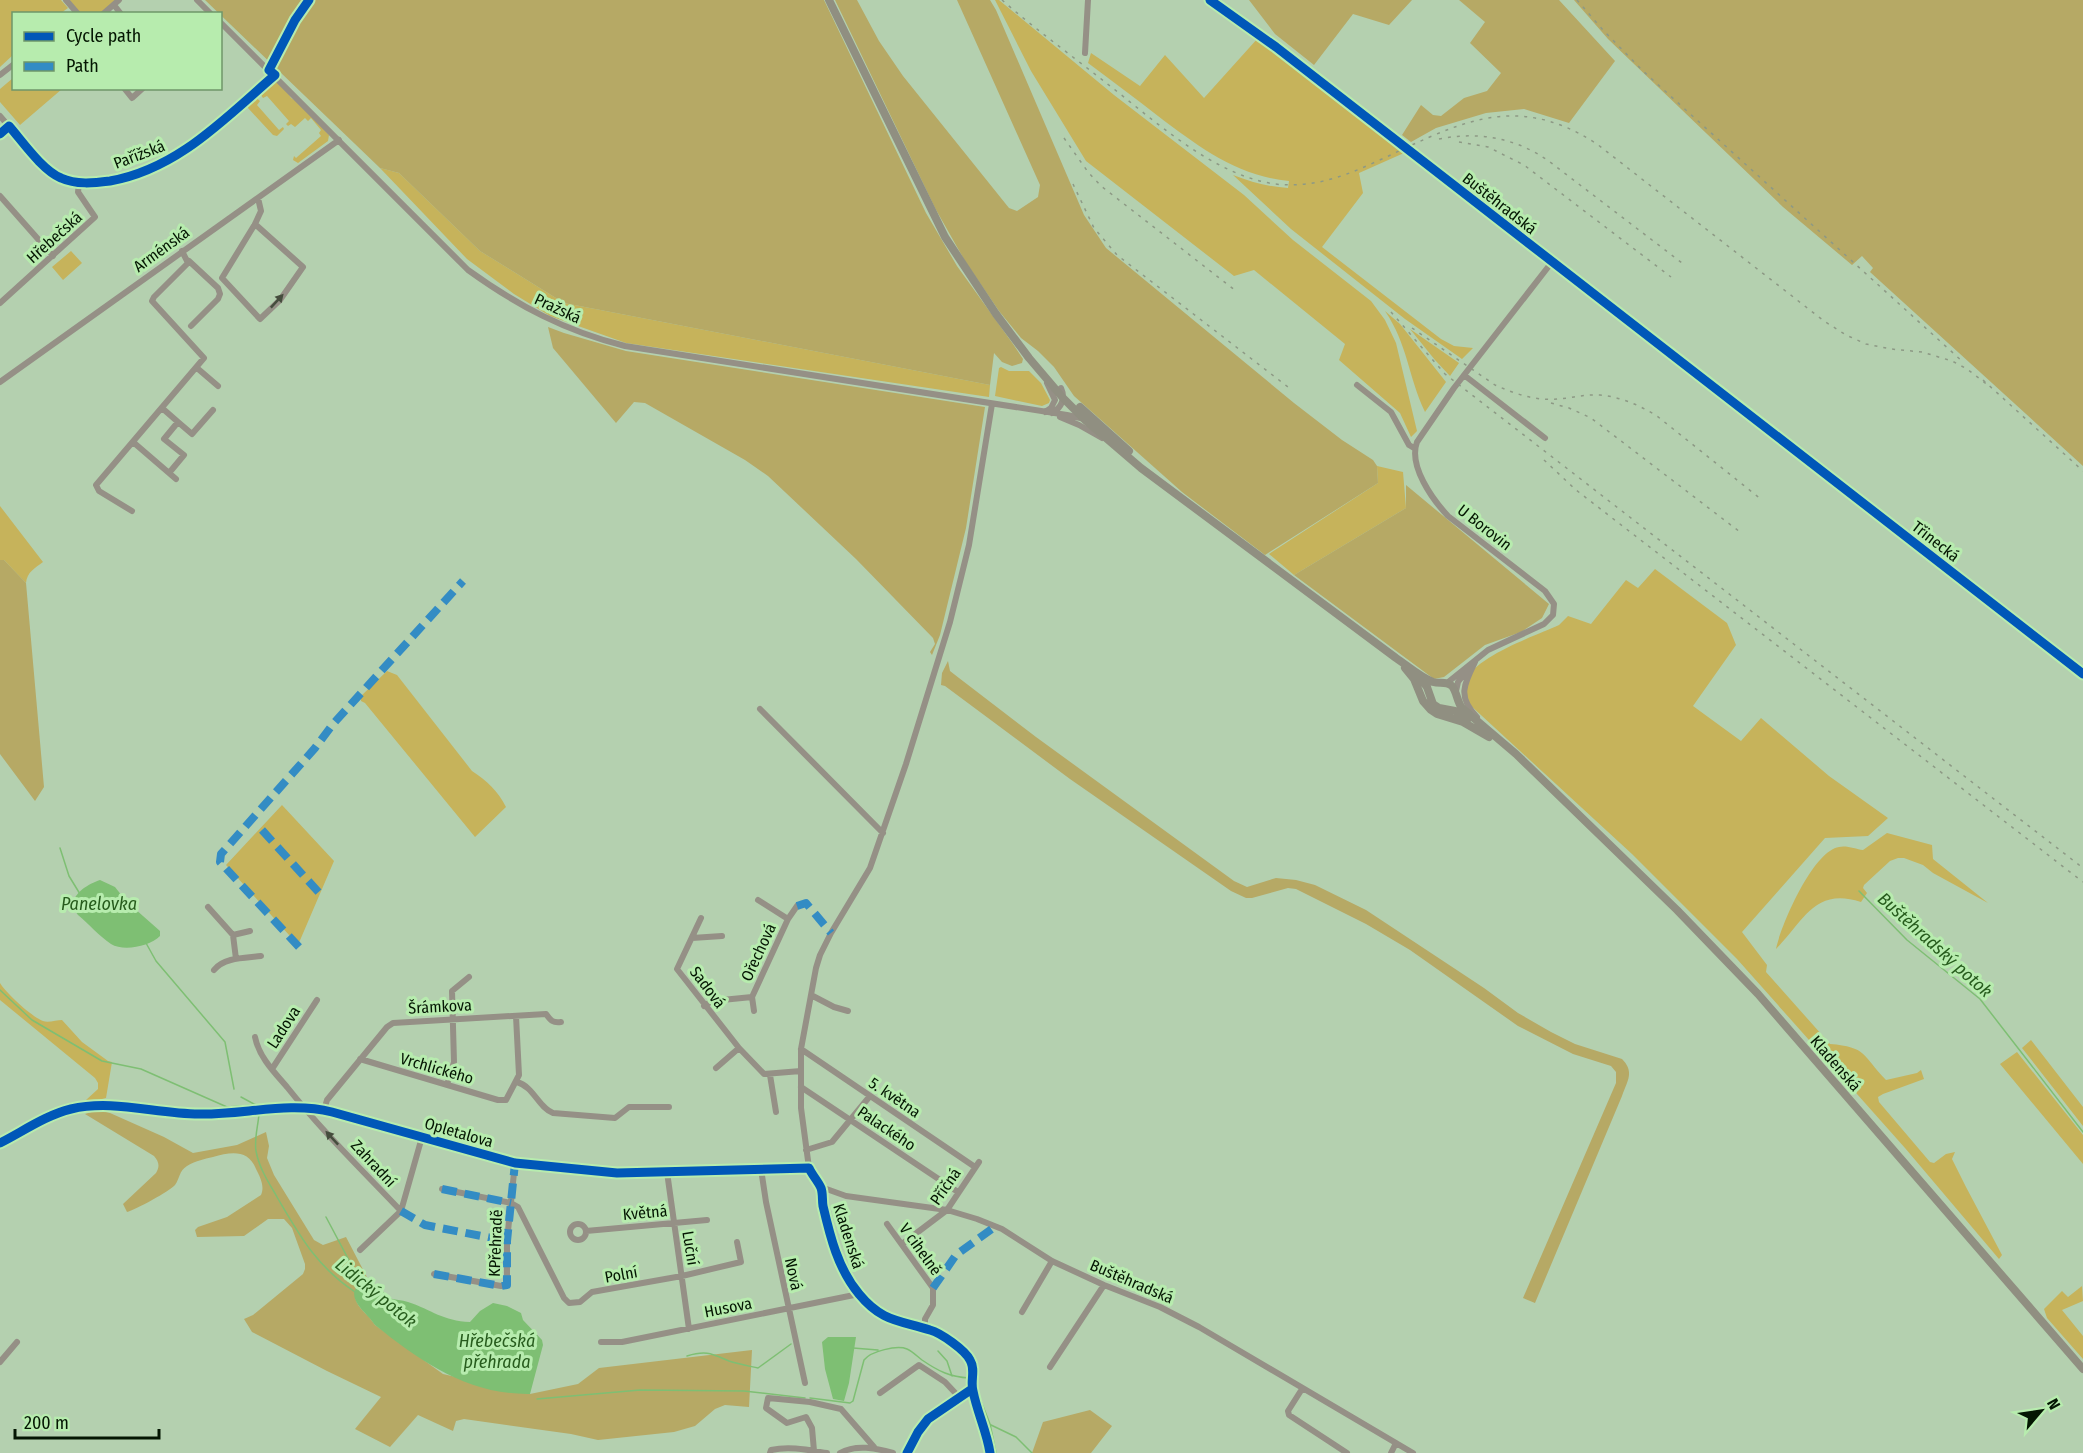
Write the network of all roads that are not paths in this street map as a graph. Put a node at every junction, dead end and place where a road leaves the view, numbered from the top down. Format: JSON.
{"nodes":[{"id":1,"x":66,"y":0,"type":"edge"},
{"id":2,"x":197,"y":0,"type":"edge"},
{"id":3,"x":829,"y":0,"type":"edge"},
{"id":4,"x":1088,"y":0,"type":"edge"},
{"id":5,"x":1210,"y":0,"type":"edge"},
{"id":6,"x":75,"y":12,"type":"edge"},
{"id":7,"x":209,"y":12,"type":"edge"},
{"id":8,"x":222,"y":24,"type":"edge"},
{"id":9,"x":1084,"y":53,"type":"dead end"},
{"id":10,"x":12,"y":65,"type":"edge"},
{"id":11,"x":0,"y":75,"type":"edge"},
{"id":12,"x":275,"y":75,"type":"junction"},
{"id":13,"x":126,"y":90,"type":"edge"},
{"id":14,"x":141,"y":90,"type":"edge"},
{"id":15,"x":0,"y":116,"type":"edge"},
{"id":16,"x":9,"y":126,"type":"junction"},
{"id":17,"x":0,"y":134,"type":"edge"},
{"id":18,"x":339,"y":140,"type":"junction"},
{"id":19,"x":79,"y":183,"type":"junction"},
{"id":20,"x":0,"y":196,"type":"edge"},
{"id":21,"x":258,"y":198,"type":"junction"},
{"id":22,"x":255,"y":224,"type":"junction"},
{"id":23,"x":182,"y":251,"type":"junction"},
{"id":24,"x":53,"y":256,"type":"junction"},
{"id":25,"x":189,"y":261,"type":"junction"},
{"id":26,"x":1552,"y":262,"type":"junction"},
{"id":27,"x":0,"y":303,"type":"edge"},
{"id":28,"x":191,"y":326,"type":"dead end"},
{"id":29,"x":1017,"y":341,"type":"junction"},
{"id":30,"x":1029,"y":358,"type":"junction"},
{"id":31,"x":196,"y":368,"type":"junction"},
{"id":32,"x":1464,"y":375,"type":"junction"},
{"id":33,"x":0,"y":382,"type":"edge"},
{"id":34,"x":1357,"y":385,"type":"dead end"},
{"id":35,"x":218,"y":386,"type":"dead end"},
{"id":36,"x":1061,"y":388,"type":"junction"},
{"id":37,"x":1063,"y":398,"type":"junction"},
{"id":38,"x":992,"y":404,"type":"junction"},
{"id":39,"x":162,"y":408,"type":"junction"},
{"id":40,"x":213,"y":410,"type":"dead end"},
{"id":41,"x":1048,"y":413,"type":"junction"},
{"id":42,"x":1086,"y":420,"type":"junction"},
{"id":43,"x":178,"y":422,"type":"junction"},
{"id":44,"x":1770,"y":432,"type":"joint"},
{"id":45,"x":1113,"y":437,"type":"junction"},
{"id":46,"x":1545,"y":438,"type":"dead end"},
{"id":47,"x":133,"y":442,"type":"junction"},
{"id":48,"x":1414,"y":448,"type":"junction"},
{"id":49,"x":1130,"y":459,"type":"junction"},
{"id":50,"x":169,"y":473,"type":"junction"},
{"id":51,"x":176,"y":479,"type":"dead end"},
{"id":52,"x":1179,"y":496,"type":"junction"},
{"id":53,"x":132,"y":511,"type":"dead end"},
{"id":54,"x":1396,"y":658,"type":"junction"},
{"id":55,"x":1476,"y":659,"type":"junction"},
{"id":56,"x":2083,"y":674,"type":"edge"},
{"id":57,"x":1447,"y":683,"type":"junction"},
{"id":58,"x":1438,"y":684,"type":"junction"},
{"id":59,"x":1430,"y":694,"type":"junction"},
{"id":60,"x":1456,"y":695,"type":"junction"},
{"id":61,"x":1447,"y":708,"type":"junction"},
{"id":62,"x":760,"y":709,"type":"dead end"},
{"id":63,"x":1489,"y":737,"type":"junction"},
{"id":64,"x":1499,"y":738,"type":"junction"},
{"id":65,"x":1553,"y":790,"type":"junction"},
{"id":66,"x":883,"y":833,"type":"junction"},
{"id":67,"x":758,"y":900,"type":"dead end"},
{"id":68,"x":797,"y":906,"type":"dead end"},
{"id":69,"x":208,"y":907,"type":"dead end"},
{"id":70,"x":701,"y":918,"type":"dead end"},
{"id":71,"x":788,"y":919,"type":"junction"},
{"id":72,"x":250,"y":931,"type":"dead end"},
{"id":73,"x":233,"y":935,"type":"junction"},
{"id":74,"x":722,"y":936,"type":"dead end"},
{"id":75,"x":692,"y":938,"type":"junction"},
{"id":76,"x":261,"y":956,"type":"dead end"},
{"id":77,"x":236,"y":959,"type":"junction"},
{"id":78,"x":214,"y":970,"type":"dead end"},
{"id":79,"x":469,"y":977,"type":"dead end"},
{"id":80,"x":811,"y":995,"type":"junction"},
{"id":81,"x":752,"y":997,"type":"junction"},
{"id":82,"x":317,"y":1000,"type":"dead end"},
{"id":83,"x":704,"y":1006,"type":"junction"},
{"id":84,"x":754,"y":1011,"type":"dead end"},
{"id":85,"x":848,"y":1011,"type":"dead end"},
{"id":86,"x":516,"y":1016,"type":"junction"},
{"id":87,"x":451,"y":1019,"type":"junction"},
{"id":88,"x":561,"y":1022,"type":"dead end"},
{"id":89,"x":255,"y":1037,"type":"dead end"},
{"id":90,"x":739,"y":1048,"type":"junction"},
{"id":91,"x":801,"y":1049,"type":"junction"},
{"id":92,"x":360,"y":1059,"type":"junction"},
{"id":93,"x":716,"y":1068,"type":"dead end"},
{"id":94,"x":272,"y":1069,"type":"junction"},
{"id":95,"x":801,"y":1071,"type":"junction"},
{"id":96,"x":770,"y":1075,"type":"junction"},
{"id":97,"x":517,"y":1082,"type":"junction"},
{"id":98,"x":447,"y":1085,"type":"junction"},
{"id":99,"x":801,"y":1087,"type":"junction"},
{"id":100,"x":870,"y":1096,"type":"junction"},
{"id":101,"x":669,"y":1107,"type":"dead end"},
{"id":102,"x":303,"y":1108,"type":"junction"},
{"id":103,"x":324,"y":1110,"type":"junction"},
{"id":104,"x":776,"y":1112,"type":"dead end"},
{"id":105,"x":851,"y":1120,"type":"junction"},
{"id":106,"x":422,"y":1137,"type":"junction"},
{"id":107,"x":0,"y":1143,"type":"edge"},
{"id":108,"x":806,"y":1149,"type":"junction"},
{"id":109,"x":515,"y":1163,"type":"junction"},
{"id":110,"x":977,"y":1164,"type":"joint"},
{"id":111,"x":809,"y":1168,"type":"junction"},
{"id":112,"x":761,"y":1169,"type":"junction"},
{"id":113,"x":666,"y":1172,"type":"junction"},
{"id":114,"x":821,"y":1187,"type":"junction"},
{"id":115,"x":442,"y":1189,"type":"dead end"},
{"id":116,"x":958,"y":1192,"type":"junction"},
{"id":117,"x":510,"y":1203,"type":"junction"},
{"id":118,"x":946,"y":1210,"type":"junction"},
{"id":119,"x":401,"y":1211,"type":"junction"},
{"id":120,"x":707,"y":1220,"type":"dead end"},
{"id":121,"x":673,"y":1224,"type":"junction"},
{"id":122,"x":887,"y":1224,"type":"dead end"},
{"id":123,"x":586,"y":1231,"type":"dead end"},
{"id":124,"x":737,"y":1242,"type":"dead end"},
{"id":125,"x":902,"y":1244,"type":"junction"},
{"id":126,"x":360,"y":1250,"type":"dead end"},
{"id":127,"x":1053,"y":1261,"type":"junction"},
{"id":128,"x":434,"y":1274,"type":"dead end"},
{"id":129,"x":682,"y":1276,"type":"junction"},
{"id":130,"x":1104,"y":1285,"type":"junction"},
{"id":131,"x":859,"y":1294,"type":"junction"},
{"id":132,"x":788,"y":1309,"type":"junction"},
{"id":133,"x":1022,"y":1312,"type":"dead end"},
{"id":134,"x":689,"y":1329,"type":"junction"},
{"id":135,"x":925,"y":1329,"type":"junction"},
{"id":136,"x":17,"y":1342,"type":"dead end"},
{"id":137,"x":601,"y":1342,"type":"dead end"},
{"id":138,"x":0,"y":1362,"type":"edge"},
{"id":139,"x":1050,"y":1367,"type":"dead end"},
{"id":140,"x":2083,"y":1369,"type":"edge"},
{"id":141,"x":804,"y":1383,"type":"dead end"},
{"id":142,"x":972,"y":1389,"type":"junction"},
{"id":143,"x":1302,"y":1389,"type":"junction"},
{"id":144,"x":880,"y":1393,"type":"dead end"},
{"id":145,"x":960,"y":1398,"type":"junction"},
{"id":146,"x":1396,"y":1443,"type":"junction"},
{"id":147,"x":875,"y":1450,"type":"edge"},
{"id":148,"x":814,"y":1451,"type":"junction"},
{"id":149,"x":770,"y":1453,"type":"edge"},
{"id":150,"x":827,"y":1453,"type":"edge"},
{"id":151,"x":840,"y":1453,"type":"edge"},
{"id":152,"x":893,"y":1453,"type":"edge"},
{"id":153,"x":907,"y":1453,"type":"edge"},
{"id":154,"x":990,"y":1453,"type":"edge"},
{"id":155,"x":1347,"y":1453,"type":"edge"},
{"id":156,"x":1391,"y":1453,"type":"edge"},
{"id":157,"x":1413,"y":1453,"type":"edge"}],
"edges":[{"from":1,"to":6,"type":"street"},
{"from":2,"to":7,"type":"street"},
{"from":3,"to":29,"type":"main road"},
{"from":4,"to":9,"type":"street"},
{"from":5,"to":26,"type":"street","name":"Buštěhradská","bridge":true},
{"from":8,"to":12,"type":"street","name":"Pražská"},
{"from":10,"to":11,"type":"street"},
{"from":12,"to":18,"type":"street","name":"Pražská"},
{"from":12,"to":19,"type":"street","name":"Pařížská"},
{"from":13,"to":14,"type":"street"},
{"from":15,"to":16,"type":"street","name":"Pařížská"},
{"from":16,"to":17,"type":"street"},
{"from":16,"to":19,"type":"street","name":"Pařížská"},
{"from":18,"to":21,"type":"street","name":"Arménská"},
{"from":18,"to":38,"type":"street","name":"Pražská"},
{"from":19,"to":24,"type":"street","name":"Hřebečská"},
{"from":20,"to":24,"type":"street"},
{"from":21,"to":22,"type":"street"},
{"from":21,"to":23,"type":"street","name":"Arménská"},
{"from":22,"to":22,"type":"street","one_way":true},
{"from":23,"to":25,"type":"street"},
{"from":23,"to":33,"type":"street","name":"Arménská"},
{"from":24,"to":27,"type":"street","name":"Hřebečská"},
{"from":25,"to":28,"type":"street"},
{"from":25,"to":31,"type":"street"},
{"from":26,"to":32,"type":"street"},
{"from":26,"to":44,"type":"street","name":"Buštěhradská"},
{"from":29,"to":30,"type":"main road"},
{"from":29,"to":36,"type":"main road"},
{"from":30,"to":37,"type":"main road"},
{"from":30,"to":41,"type":"street"},
{"from":31,"to":35,"type":"street"},
{"from":31,"to":39,"type":"street"},
{"from":32,"to":46,"type":"street"},
{"from":32,"to":48,"type":"street"},
{"from":34,"to":48,"type":"street","name":"U Borovin"},
{"from":36,"to":37,"type":"street"},
{"from":36,"to":45,"type":"main road"},
{"from":37,"to":41,"type":"street"},
{"from":37,"to":42,"type":"main road"},
{"from":38,"to":41,"type":"street","name":"Pražská"},
{"from":38,"to":66,"type":"street","name":"Kladenská"},
{"from":39,"to":43,"type":"street"},
{"from":39,"to":47,"type":"street"},
{"from":40,"to":43,"type":"street"},
{"from":41,"to":42,"type":"street"},
{"from":41,"to":49,"type":"street"},
{"from":42,"to":45,"type":"street"},
{"from":42,"to":49,"type":"main road"},
{"from":43,"to":50,"type":"street"},
{"from":44,"to":56,"type":"street","name":"Třinecká"},
{"from":45,"to":52,"type":"main road"},
{"from":47,"to":50,"type":"street"},
{"from":47,"to":53,"type":"street"},
{"from":48,"to":55,"type":"street","name":"U Borovin"},
{"from":49,"to":52,"type":"main road"},
{"from":50,"to":51,"type":"street"},
{"from":52,"to":54,"type":"main road"},
{"from":54,"to":58,"type":"main road"},
{"from":54,"to":59,"type":"main road"},
{"from":54,"to":63,"type":"main road"},
{"from":55,"to":57,"type":"street"},
{"from":55,"to":60,"type":"street"},
{"from":55,"to":64,"type":"street"},
{"from":57,"to":58,"type":"main road"},
{"from":57,"to":60,"type":"main road"},
{"from":58,"to":59,"type":"main road"},
{"from":59,"to":61,"type":"main road"},
{"from":60,"to":61,"type":"main road"},
{"from":60,"to":64,"type":"main road"},
{"from":61,"to":63,"type":"main road"},
{"from":62,"to":66,"type":"street"},
{"from":63,"to":65,"type":"main road"},
{"from":64,"to":65,"type":"main road"},
{"from":65,"to":140,"type":"main road","name":"Kladenská"},
{"from":66,"to":80,"type":"street","name":"Kladenská"},
{"from":67,"to":71,"type":"street","name":"Ořechová"},
{"from":68,"to":71,"type":"street","name":"Ořechová"},
{"from":69,"to":73,"type":"street"},
{"from":70,"to":75,"type":"street","name":"Sadová"},
{"from":71,"to":81,"type":"street","name":"Ořechová"},
{"from":72,"to":73,"type":"street"},
{"from":73,"to":77,"type":"street"},
{"from":74,"to":75,"type":"street","name":"Sadová"},
{"from":75,"to":83,"type":"street","name":"Sadová"},
{"from":76,"to":77,"type":"street"},
{"from":77,"to":78,"type":"street"},
{"from":79,"to":87,"type":"street"},
{"from":80,"to":85,"type":"street"},
{"from":80,"to":91,"type":"street","name":"Kladenská"},
{"from":81,"to":83,"type":"street","name":"Ořechová"},
{"from":81,"to":84,"type":"street","name":"Ořechová"},
{"from":82,"to":94,"type":"street","name":"Ladova"},
{"from":83,"to":90,"type":"street","name":"Sadová"},
{"from":86,"to":87,"type":"street","name":"Šrámkova"},
{"from":86,"to":88,"type":"street","name":"Šrámkova"},
{"from":86,"to":97,"type":"street"},
{"from":87,"to":92,"type":"street","name":"Šrámkova"},
{"from":87,"to":98,"type":"street"},
{"from":89,"to":94,"type":"street","name":"Ladova"},
{"from":90,"to":93,"type":"street"},
{"from":90,"to":96,"type":"street","name":"Sadová"},
{"from":91,"to":95,"type":"street","name":"Kladenská"},
{"from":91,"to":100,"type":"street","name":"5. května"},
{"from":92,"to":98,"type":"street","name":"Vrchlického"},
{"from":92,"to":103,"type":"street","name":"Šrámkova"},
{"from":94,"to":102,"type":"street","name":"Ladova"},
{"from":95,"to":96,"type":"street"},
{"from":95,"to":99,"type":"street","name":"Kladenská"},
{"from":96,"to":104,"type":"street"},
{"from":97,"to":98,"type":"street","name":"Vrchlického"},
{"from":97,"to":101,"type":"street"},
{"from":99,"to":105,"type":"street","name":"Palackého"},
{"from":99,"to":108,"type":"street","name":"Kladenská"},
{"from":100,"to":105,"type":"street"},
{"from":100,"to":110,"type":"street","name":"5. května"},
{"from":102,"to":103,"type":"street","name":"Opletalova"},
{"from":102,"to":107,"type":"street","name":"Opletalova"},
{"from":119,"to":102,"type":"street","name":"Zahradní","one_way":true},
{"from":103,"to":106,"type":"street","name":"Opletalova"},
{"from":105,"to":108,"type":"street"},
{"from":105,"to":116,"type":"street","name":"Palackého"},
{"from":106,"to":109,"type":"street","name":"Opletalova"},
{"from":106,"to":119,"type":"street"},
{"from":108,"to":111,"type":"street","name":"Kladenská"},
{"from":109,"to":113,"type":"street","name":"Opletalova"},
{"from":109,"to":117,"type":"street","name":"KPřehradě"},
{"from":110,"to":116,"type":"street","name":"Příčná"},
{"from":111,"to":112,"type":"street","name":"Opletalova"},
{"from":111,"to":114,"type":"street","name":"Kladenská"},
{"from":112,"to":113,"type":"street","name":"Opletalova"},
{"from":112,"to":132,"type":"street","name":"Nová"},
{"from":113,"to":121,"type":"street","name":"Luční"},
{"from":114,"to":118,"type":"street","name":"Buštěhradská"},
{"from":114,"to":131,"type":"street","name":"Kladenská"},
{"from":115,"to":117,"type":"street"},
{"from":116,"to":118,"type":"street","name":"Příčná"},
{"from":117,"to":128,"type":"street","name":"KPřehradě"},
{"from":117,"to":129,"type":"street","name":"Polní"},
{"from":118,"to":125,"type":"street","name":"Příčná"},
{"from":118,"to":127,"type":"street","name":"Buštěhradská"},
{"from":119,"to":126,"type":"street"},
{"from":120,"to":121,"type":"street","name":"Květná"},
{"from":121,"to":123,"type":"street","name":"Květná"},
{"from":121,"to":129,"type":"street","name":"Luční"},
{"from":122,"to":125,"type":"street","name":"V cihelně"},
{"from":124,"to":129,"type":"street","name":"Polní"},
{"from":125,"to":135,"type":"street","name":"V cihelně"},
{"from":127,"to":130,"type":"street","name":"Buštěhradská"},
{"from":127,"to":133,"type":"street"},
{"from":129,"to":134,"type":"street","name":"Luční"},
{"from":130,"to":139,"type":"street"},
{"from":130,"to":143,"type":"street","name":"Buštěhradská"},
{"from":131,"to":132,"type":"street","name":"Husova"},
{"from":131,"to":135,"type":"street","name":"Kladenská"},
{"from":132,"to":134,"type":"street","name":"Husova"},
{"from":132,"to":141,"type":"street","name":"Nová"},
{"from":134,"to":137,"type":"street","name":"Husova"},
{"from":135,"to":142,"type":"street","name":"Kladenská"},
{"from":136,"to":138,"type":"street"},
{"from":142,"to":145,"type":"street"},
{"from":142,"to":154,"type":"street"},
{"from":143,"to":146,"type":"street","name":"Buštěhradská"},
{"from":143,"to":155,"type":"street"},
{"from":144,"to":145,"type":"street"},
{"from":145,"to":153,"type":"street"},
{"from":146,"to":156,"type":"street"},
{"from":146,"to":157,"type":"street","name":"Buštěhradská"},
{"from":147,"to":148,"type":"street"},
{"from":147,"to":151,"type":"street"},
{"from":147,"to":152,"type":"street"},
{"from":148,"to":149,"type":"street"},
{"from":148,"to":150,"type":"street"}]}
